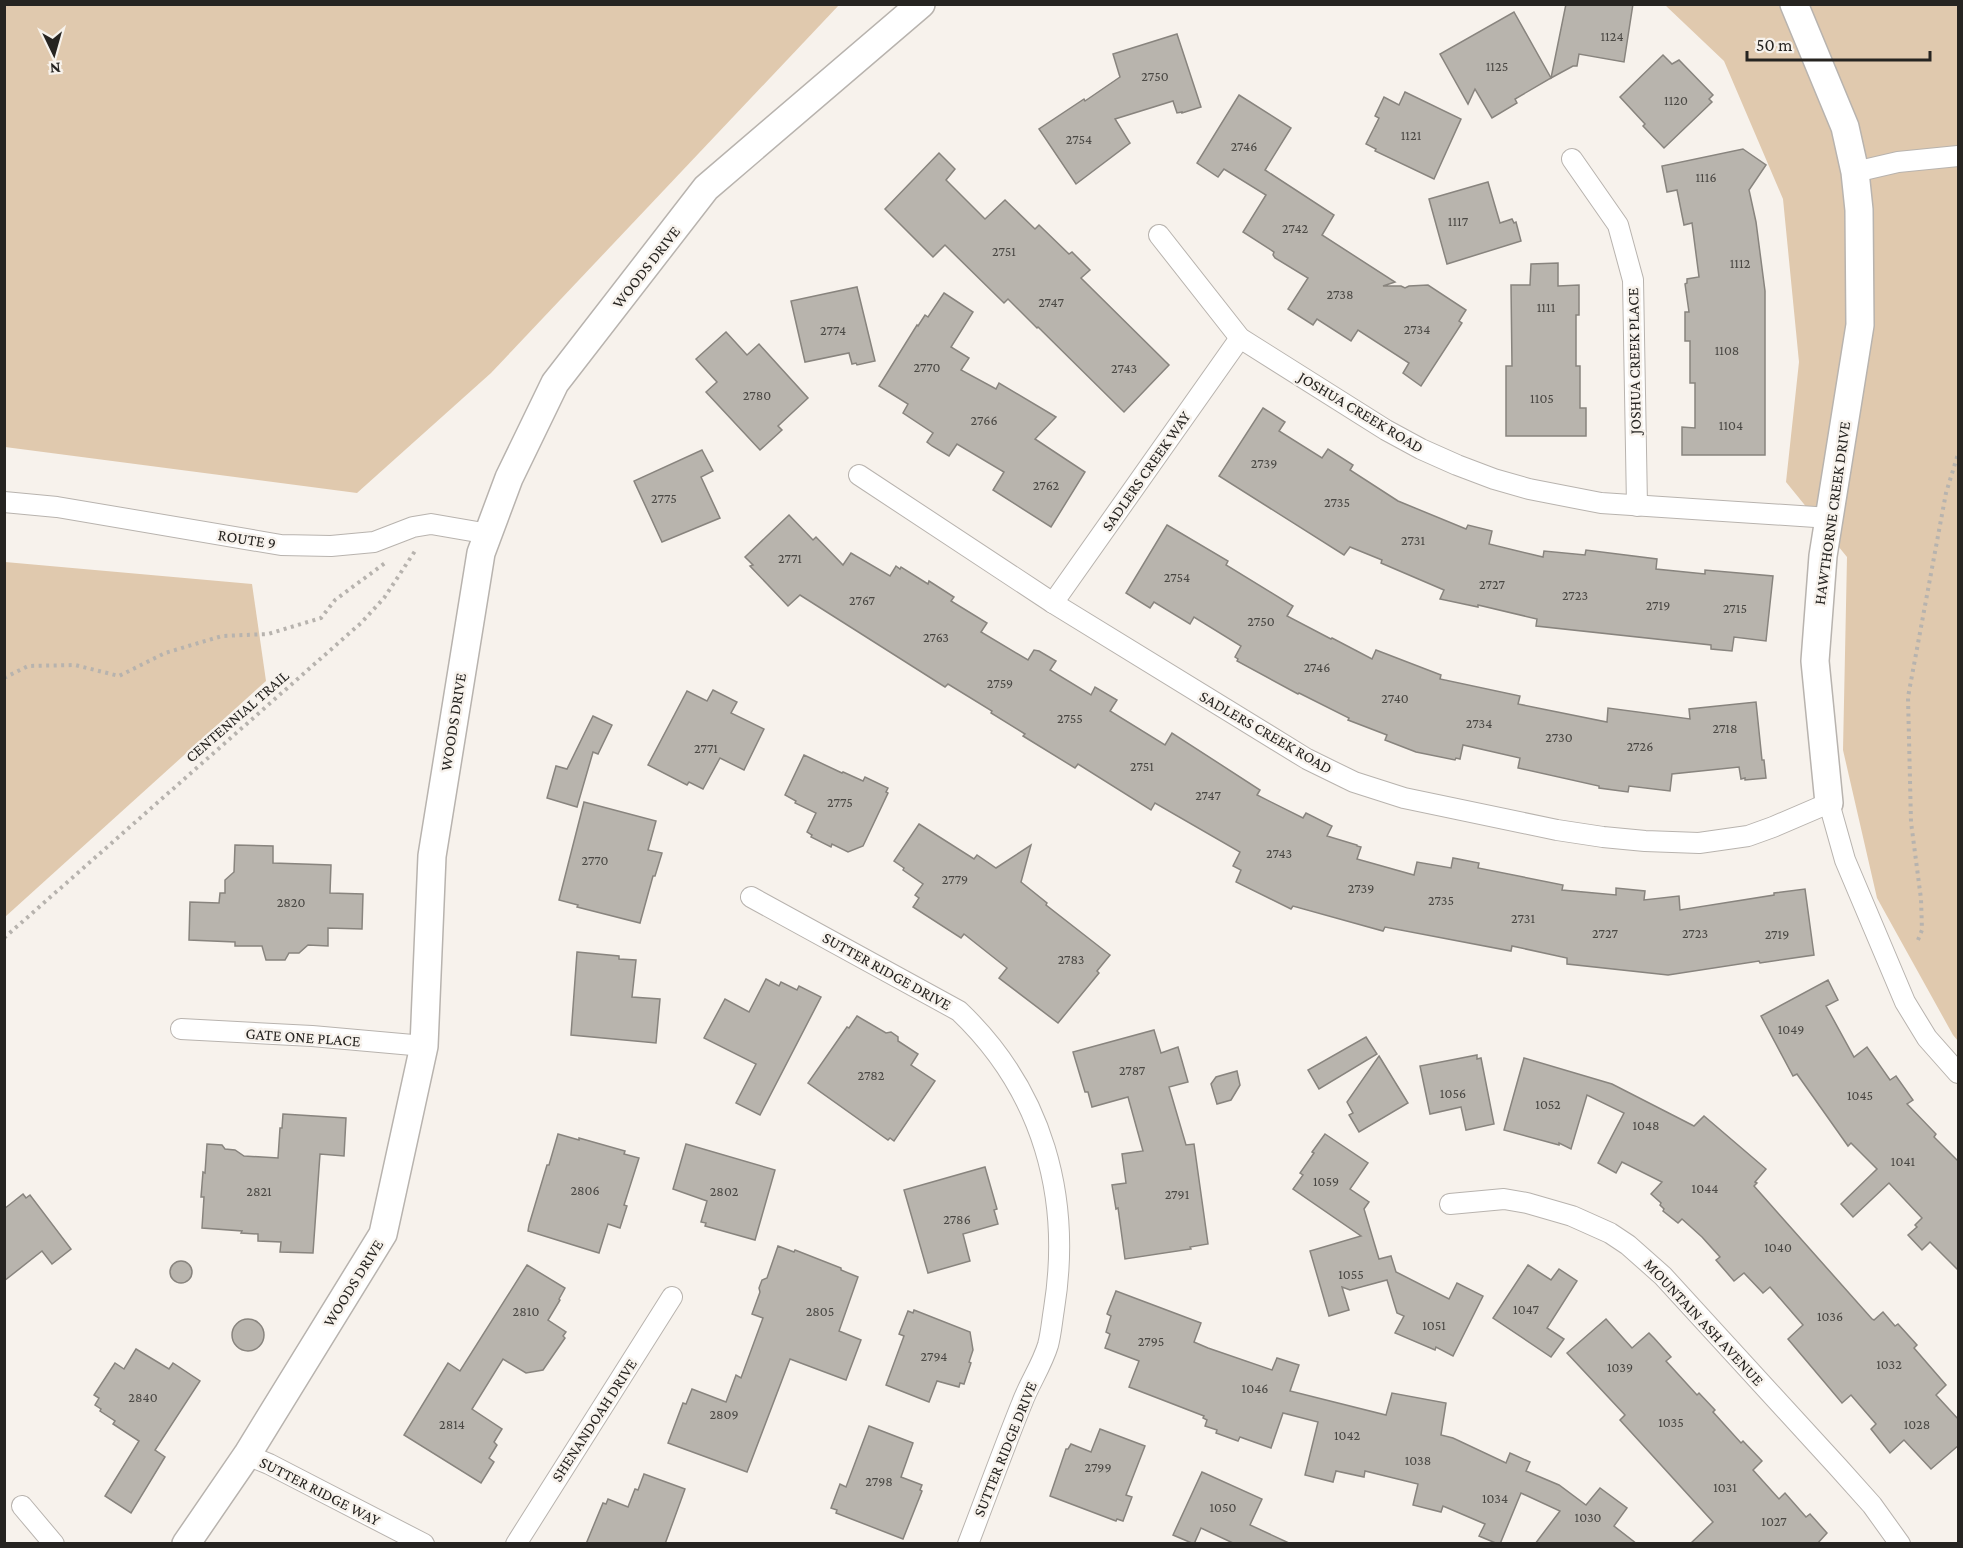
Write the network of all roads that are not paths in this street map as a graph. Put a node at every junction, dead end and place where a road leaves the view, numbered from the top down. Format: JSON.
{"nodes":[{"id":1,"x":921,"y":4,"type":"edge"},
{"id":2,"x":1794,"y":4,"type":"edge"},
{"id":3,"x":1959,"y":156,"type":"edge"},
{"id":4,"x":1572,"y":159,"type":"dead end"},
{"id":5,"x":1855,"y":172,"type":"junction"},
{"id":6,"x":1159,"y":235,"type":"dead end"},
{"id":7,"x":1240,"y":338,"type":"junction"},
{"id":8,"x":859,"y":475,"type":"dead end"},
{"id":9,"x":4,"y":502,"type":"edge"},
{"id":10,"x":1637,"y":506,"type":"junction"},
{"id":11,"x":1830,"y":518,"type":"junction"},
{"id":12,"x":489,"y":534,"type":"junction"},
{"id":13,"x":1053,"y":603,"type":"junction"},
{"id":14,"x":1829,"y":803,"type":"junction"},
{"id":15,"x":751,"y":897,"type":"dead end"},
{"id":16,"x":181,"y":1029,"type":"dead end"},
{"id":17,"x":424,"y":1046,"type":"junction"},
{"id":18,"x":1959,"y":1073,"type":"edge"},
{"id":19,"x":1450,"y":1204,"type":"dead end"},
{"id":20,"x":672,"y":1297,"type":"dead end"},
{"id":21,"x":247,"y":1455,"type":"junction"},
{"id":22,"x":22,"y":1506,"type":"dead end"},
{"id":23,"x":54,"y":1544,"type":"edge"},
{"id":24,"x":186,"y":1544,"type":"edge"},
{"id":25,"x":424,"y":1544,"type":"edge"},
{"id":26,"x":516,"y":1544,"type":"edge"},
{"id":27,"x":968,"y":1544,"type":"edge"},
{"id":28,"x":1900,"y":1544,"type":"edge"}],
"edges":[{"from":1,"to":12,"type":"street","name":"WOODS DRIVE"},
{"from":2,"to":5,"type":"street","name":"HAWTHORNE CREEK DRIVE"},
{"from":3,"to":5,"type":"street"},
{"from":4,"to":10,"type":"street","name":"JOSHUA CREEK PLACE"},
{"from":5,"to":11,"type":"street","name":"HAWTHORNE CREEK DRIVE"},
{"from":6,"to":7,"type":"street","name":"JOSHUA CREEK ROAD"},
{"from":7,"to":10,"type":"street","name":"JOSHUA CREEK ROAD"},
{"from":7,"to":13,"type":"street","name":"SADLERS CREEK WAY"},
{"from":8,"to":13,"type":"street","name":"SADLERS CREEK ROAD"},
{"from":9,"to":12,"type":"street","name":"ROUTE 9"},
{"from":10,"to":11,"type":"street","name":"JOSHUA CREEK ROAD"},
{"from":11,"to":14,"type":"street","name":"HAWTHORNE CREEK DRIVE"},
{"from":12,"to":17,"type":"street","name":"WOODS DRIVE"},
{"from":13,"to":14,"type":"street","name":"SADLERS CREEK ROAD"},
{"from":14,"to":18,"type":"street","name":"HAWTHORNE CREEK DRIVE"},
{"from":15,"to":27,"type":"street","name":"SUTTER RIDGE DRIVE"},
{"from":16,"to":17,"type":"street","name":"GATE ONE PLACE"},
{"from":17,"to":21,"type":"street","name":"WOODS DRIVE"},
{"from":19,"to":28,"type":"street","name":"MOUNTAIN ASH AVENUE"},
{"from":20,"to":26,"type":"street","name":"SHENANDOAH DRIVE"},
{"from":21,"to":24,"type":"street","name":"WOODS DRIVE"},
{"from":21,"to":25,"type":"street","name":"SUTTER RIDGE WAY"},
{"from":22,"to":23,"type":"street"}]}
